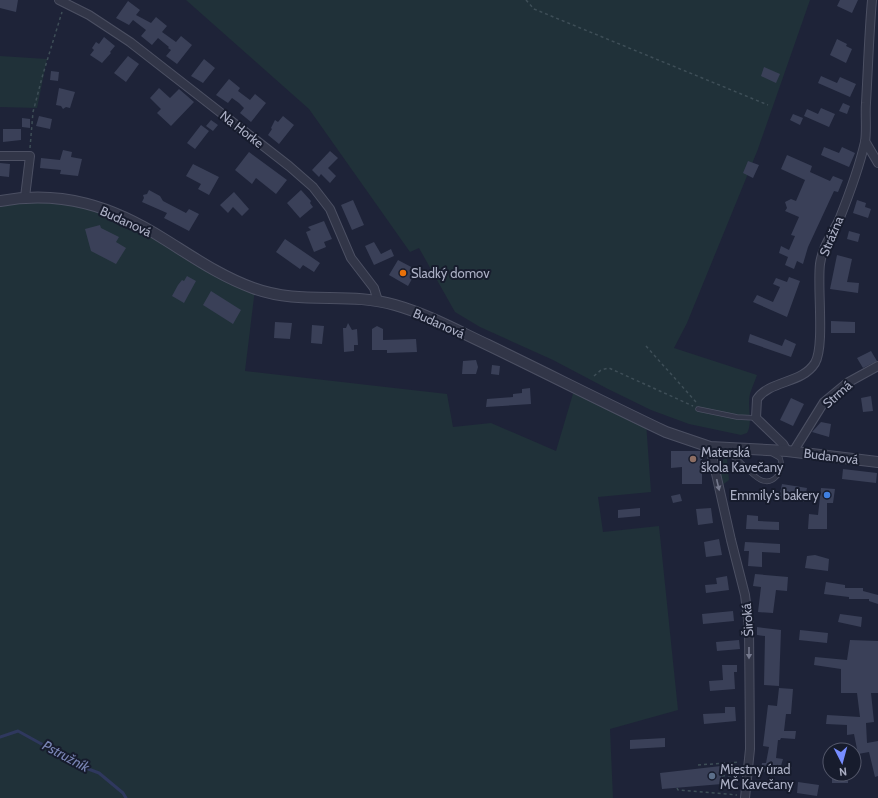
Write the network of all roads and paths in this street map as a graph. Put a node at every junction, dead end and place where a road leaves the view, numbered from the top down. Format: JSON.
{"nodes":[{"id":1,"x":526,"y":0,"type":"edge"},
{"id":2,"x":872,"y":0,"type":"edge"},
{"id":3,"x":62,"y":1,"type":"edge"},
{"id":4,"x":768,"y":105,"type":"dead end"},
{"id":5,"x":865,"y":141,"type":"junction"},
{"id":6,"x":0,"y":156,"type":"edge"},
{"id":7,"x":30,"y":156,"type":"junction"},
{"id":8,"x":878,"y":163,"type":"edge"},
{"id":9,"x":25,"y":197,"type":"junction"},
{"id":10,"x":0,"y":201,"type":"edge"},
{"id":11,"x":378,"y":300,"type":"junction"},
{"id":12,"x":646,"y":346,"type":"dead end"},
{"id":13,"x":878,"y":366,"type":"edge"},
{"id":14,"x":594,"y":376,"type":"dead end"},
{"id":15,"x":698,"y":409,"type":"joint"},
{"id":16,"x":704,"y":411,"type":"junction"},
{"id":17,"x":756,"y":418,"type":"junction"},
{"id":18,"x":710,"y":447,"type":"junction"},
{"id":19,"x":769,"y":451,"type":"junction"},
{"id":20,"x":790,"y":452,"type":"junction"},
{"id":21,"x":878,"y":462,"type":"edge"},
{"id":22,"x":749,"y":761,"type":"junction"},
{"id":23,"x":698,"y":765,"type":"dead end"},
{"id":24,"x":748,"y":774,"type":"junction"},
{"id":25,"x":722,"y":776,"type":"dead end"},
{"id":26,"x":677,"y":788,"type":"dead end"},
{"id":27,"x":745,"y":797,"type":"edge"}],
"edges":[{"from":1,"to":4,"type":"path"},
{"from":2,"to":5,"type":"street","name":"Strážna"},
{"from":3,"to":7,"type":"path"},
{"from":3,"to":11,"type":"street","name":"Na Horke"},
{"from":5,"to":8,"type":"street"},
{"from":5,"to":17,"type":"street","name":"Strážna"},
{"from":6,"to":7,"type":"street"},
{"from":7,"to":9,"type":"street"},
{"from":9,"to":10,"type":"street","name":"Budanová"},
{"from":9,"to":11,"type":"street","name":"Budanová"},
{"from":11,"to":18,"type":"street","name":"Budanová"},
{"from":12,"to":16,"type":"path"},
{"from":13,"to":20,"type":"street","name":"Strmá"},
{"from":14,"to":15,"type":"path"},
{"from":15,"to":16,"type":"lane"},
{"from":16,"to":17,"type":"lane"},
{"from":17,"to":20,"type":"street"},
{"from":18,"to":19,"type":"street","name":"Budanová"},
{"from":18,"to":19,"type":"lane"},
{"from":18,"to":22,"type":"street","name":"Široká","one_way":true},
{"from":19,"to":20,"type":"street","name":"Budanová"},
{"from":20,"to":21,"type":"street","name":"Budanová"},
{"from":22,"to":23,"type":"path"},
{"from":22,"to":24,"type":"street","name":"Široká"},
{"from":24,"to":25,"type":"path"},
{"from":24,"to":27,"type":"street","name":"Široká"},
{"from":26,"to":27,"type":"path"}]}
